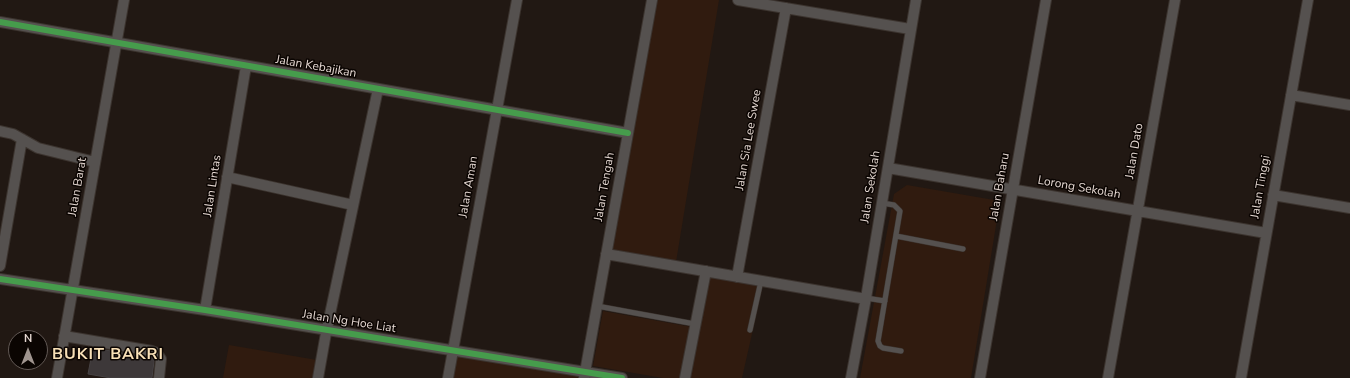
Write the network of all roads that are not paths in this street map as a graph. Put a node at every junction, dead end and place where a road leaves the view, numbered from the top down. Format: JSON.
{"nodes":[{"id":1,"x":124,"y":0,"type":"edge"},
{"id":2,"x":517,"y":0,"type":"edge"},
{"id":3,"x":652,"y":0,"type":"edge"},
{"id":4,"x":738,"y":0,"type":"edge"},
{"id":5,"x":916,"y":0,"type":"edge"},
{"id":6,"x":1046,"y":0,"type":"edge"},
{"id":7,"x":1175,"y":0,"type":"edge"},
{"id":8,"x":1308,"y":0,"type":"edge"},
{"id":9,"x":786,"y":8,"type":"junction"},
{"id":10,"x":0,"y":22,"type":"edge"},
{"id":11,"x":910,"y":29,"type":"junction"},
{"id":12,"x":116,"y":43,"type":"junction"},
{"id":13,"x":246,"y":66,"type":"junction"},
{"id":14,"x":378,"y":89,"type":"junction"},
{"id":15,"x":1291,"y":95,"type":"junction"},
{"id":16,"x":1350,"y":105,"type":"edge"},
{"id":17,"x":497,"y":110,"type":"junction"},
{"id":18,"x":0,"y":131,"type":"edge"},
{"id":19,"x":628,"y":133,"type":"junction"},
{"id":20,"x":22,"y":139,"type":"junction"},
{"id":21,"x":95,"y":162,"type":"junction"},
{"id":22,"x":888,"y":168,"type":"junction"},
{"id":23,"x":227,"y":177,"type":"junction"},
{"id":24,"x":1013,"y":189,"type":"junction"},
{"id":25,"x":1273,"y":195,"type":"junction"},
{"id":26,"x":882,"y":203,"type":"junction"},
{"id":27,"x":353,"y":205,"type":"junction"},
{"id":28,"x":1350,"y":208,"type":"edge"},
{"id":29,"x":1138,"y":211,"type":"junction"},
{"id":30,"x":1266,"y":233,"type":"junction"},
{"id":31,"x":896,"y":236,"type":"junction"},
{"id":32,"x":963,"y":249,"type":"dead end"},
{"id":33,"x":606,"y":254,"type":"junction"},
{"id":34,"x":0,"y":266,"type":"edge"},
{"id":35,"x":706,"y":271,"type":"junction"},
{"id":36,"x":738,"y":277,"type":"junction"},
{"id":37,"x":0,"y":279,"type":"edge"},
{"id":38,"x":760,"y":281,"type":"junction"},
{"id":39,"x":72,"y":290,"type":"junction"},
{"id":40,"x":866,"y":299,"type":"junction"},
{"id":41,"x":885,"y":302,"type":"junction"},
{"id":42,"x":597,"y":306,"type":"junction"},
{"id":43,"x":205,"y":310,"type":"junction"},
{"id":44,"x":696,"y":324,"type":"junction"},
{"id":45,"x":750,"y":330,"type":"dead end"},
{"id":46,"x":326,"y":335,"type":"junction"},
{"id":47,"x":64,"y":336,"type":"junction"},
{"id":48,"x":453,"y":350,"type":"junction"},
{"id":49,"x":901,"y":352,"type":"dead end"},
{"id":50,"x":584,"y":375,"type":"edge"},
{"id":51,"x":57,"y":378,"type":"edge"},
{"id":52,"x":159,"y":378,"type":"edge"},
{"id":53,"x":318,"y":378,"type":"edge"},
{"id":54,"x":448,"y":378,"type":"edge"},
{"id":55,"x":622,"y":378,"type":"edge"},
{"id":56,"x":686,"y":378,"type":"edge"},
{"id":57,"x":851,"y":378,"type":"edge"},
{"id":58,"x":980,"y":378,"type":"edge"},
{"id":59,"x":1108,"y":378,"type":"edge"},
{"id":60,"x":1241,"y":378,"type":"edge"}],
"edges":[{"from":1,"to":12,"type":"street","name":"Jalan Barat"},
{"from":2,"to":17,"type":"street","name":"Jalan Aman"},
{"from":3,"to":19,"type":"street","name":"Jalan Tengah"},
{"from":4,"to":9,"type":"street"},
{"from":5,"to":11,"type":"street","name":"Jalan Sekolah"},
{"from":6,"to":24,"type":"street","name":"Jalan Baharu"},
{"from":7,"to":29,"type":"street","name":"Jalan Dato"},
{"from":8,"to":15,"type":"street","name":"Jalan Tinggi"},
{"from":9,"to":11,"type":"street"},
{"from":9,"to":36,"type":"street","name":"Jalan Sia Lee Swee"},
{"from":10,"to":12,"type":"street","name":"Jalan Kebajikan"},
{"from":11,"to":22,"type":"street","name":"Jalan Sekolah"},
{"from":12,"to":13,"type":"street","name":"Jalan Kebajikan"},
{"from":12,"to":21,"type":"street","name":"Jalan Barat"},
{"from":13,"to":14,"type":"street","name":"Jalan Kebajikan"},
{"from":13,"to":23,"type":"street","name":"Jalan Lintas"},
{"from":14,"to":17,"type":"street","name":"Jalan Kebajikan"},
{"from":14,"to":27,"type":"street"},
{"from":15,"to":16,"type":"street"},
{"from":15,"to":25,"type":"street","name":"Jalan Tinggi"},
{"from":17,"to":19,"type":"street","name":"Jalan Kebajikan"},
{"from":17,"to":48,"type":"street","name":"Jalan Aman"},
{"from":18,"to":20,"type":"street"},
{"from":19,"to":33,"type":"street","name":"Jalan Tengah"},
{"from":20,"to":21,"type":"street"},
{"from":20,"to":34,"type":"street"},
{"from":21,"to":39,"type":"street","name":"Jalan Barat"},
{"from":22,"to":24,"type":"street","name":"Lorong Sekolah"},
{"from":22,"to":26,"type":"street","name":"Jalan Sekolah"},
{"from":23,"to":27,"type":"street"},
{"from":23,"to":43,"type":"street","name":"Jalan Lintas"},
{"from":24,"to":29,"type":"street","name":"Lorong Sekolah"},
{"from":24,"to":58,"type":"street","name":"Jalan Baharu"},
{"from":25,"to":28,"type":"street"},
{"from":25,"to":30,"type":"street","name":"Jalan Tinggi"},
{"from":26,"to":31,"type":"lane"},
{"from":26,"to":40,"type":"street","name":"Jalan Sekolah"},
{"from":27,"to":46,"type":"street"},
{"from":29,"to":30,"type":"street","name":"Lorong Sekolah"},
{"from":29,"to":59,"type":"street","name":"Jalan Dato"},
{"from":30,"to":60,"type":"street","name":"Jalan Tinggi"},
{"from":31,"to":32,"type":"lane"},
{"from":31,"to":41,"type":"lane"},
{"from":33,"to":35,"type":"street"},
{"from":33,"to":42,"type":"street","name":"Jalan Tengah"},
{"from":35,"to":36,"type":"street"},
{"from":35,"to":44,"type":"street"},
{"from":36,"to":38,"type":"street"},
{"from":37,"to":39,"type":"street","name":"Jalan Ng Hoe Liat"},
{"from":38,"to":40,"type":"street"},
{"from":38,"to":45,"type":"lane"},
{"from":39,"to":43,"type":"street","name":"Jalan Ng Hoe Liat"},
{"from":39,"to":47,"type":"street","name":"Jalan Barat"},
{"from":40,"to":41,"type":"lane"},
{"from":40,"to":57,"type":"street","name":"Jalan Sekolah"},
{"from":41,"to":49,"type":"lane"},
{"from":42,"to":44,"type":"lane"},
{"from":42,"to":50,"type":"street","name":"Jalan Tengah"},
{"from":43,"to":46,"type":"street","name":"Jalan Ng Hoe Liat"},
{"from":44,"to":56,"type":"street"},
{"from":46,"to":48,"type":"street","name":"Jalan Ng Hoe Liat"},
{"from":46,"to":53,"type":"street"},
{"from":47,"to":51,"type":"street","name":"Jalan Barat"},
{"from":47,"to":52,"type":"street"},
{"from":48,"to":50,"type":"street","name":"Jalan Ng Hoe Liat"},
{"from":48,"to":54,"type":"street","name":"Jalan Aman"},
{"from":50,"to":55,"type":"street","name":"Jalan Ng Hoe Liat"}]}
